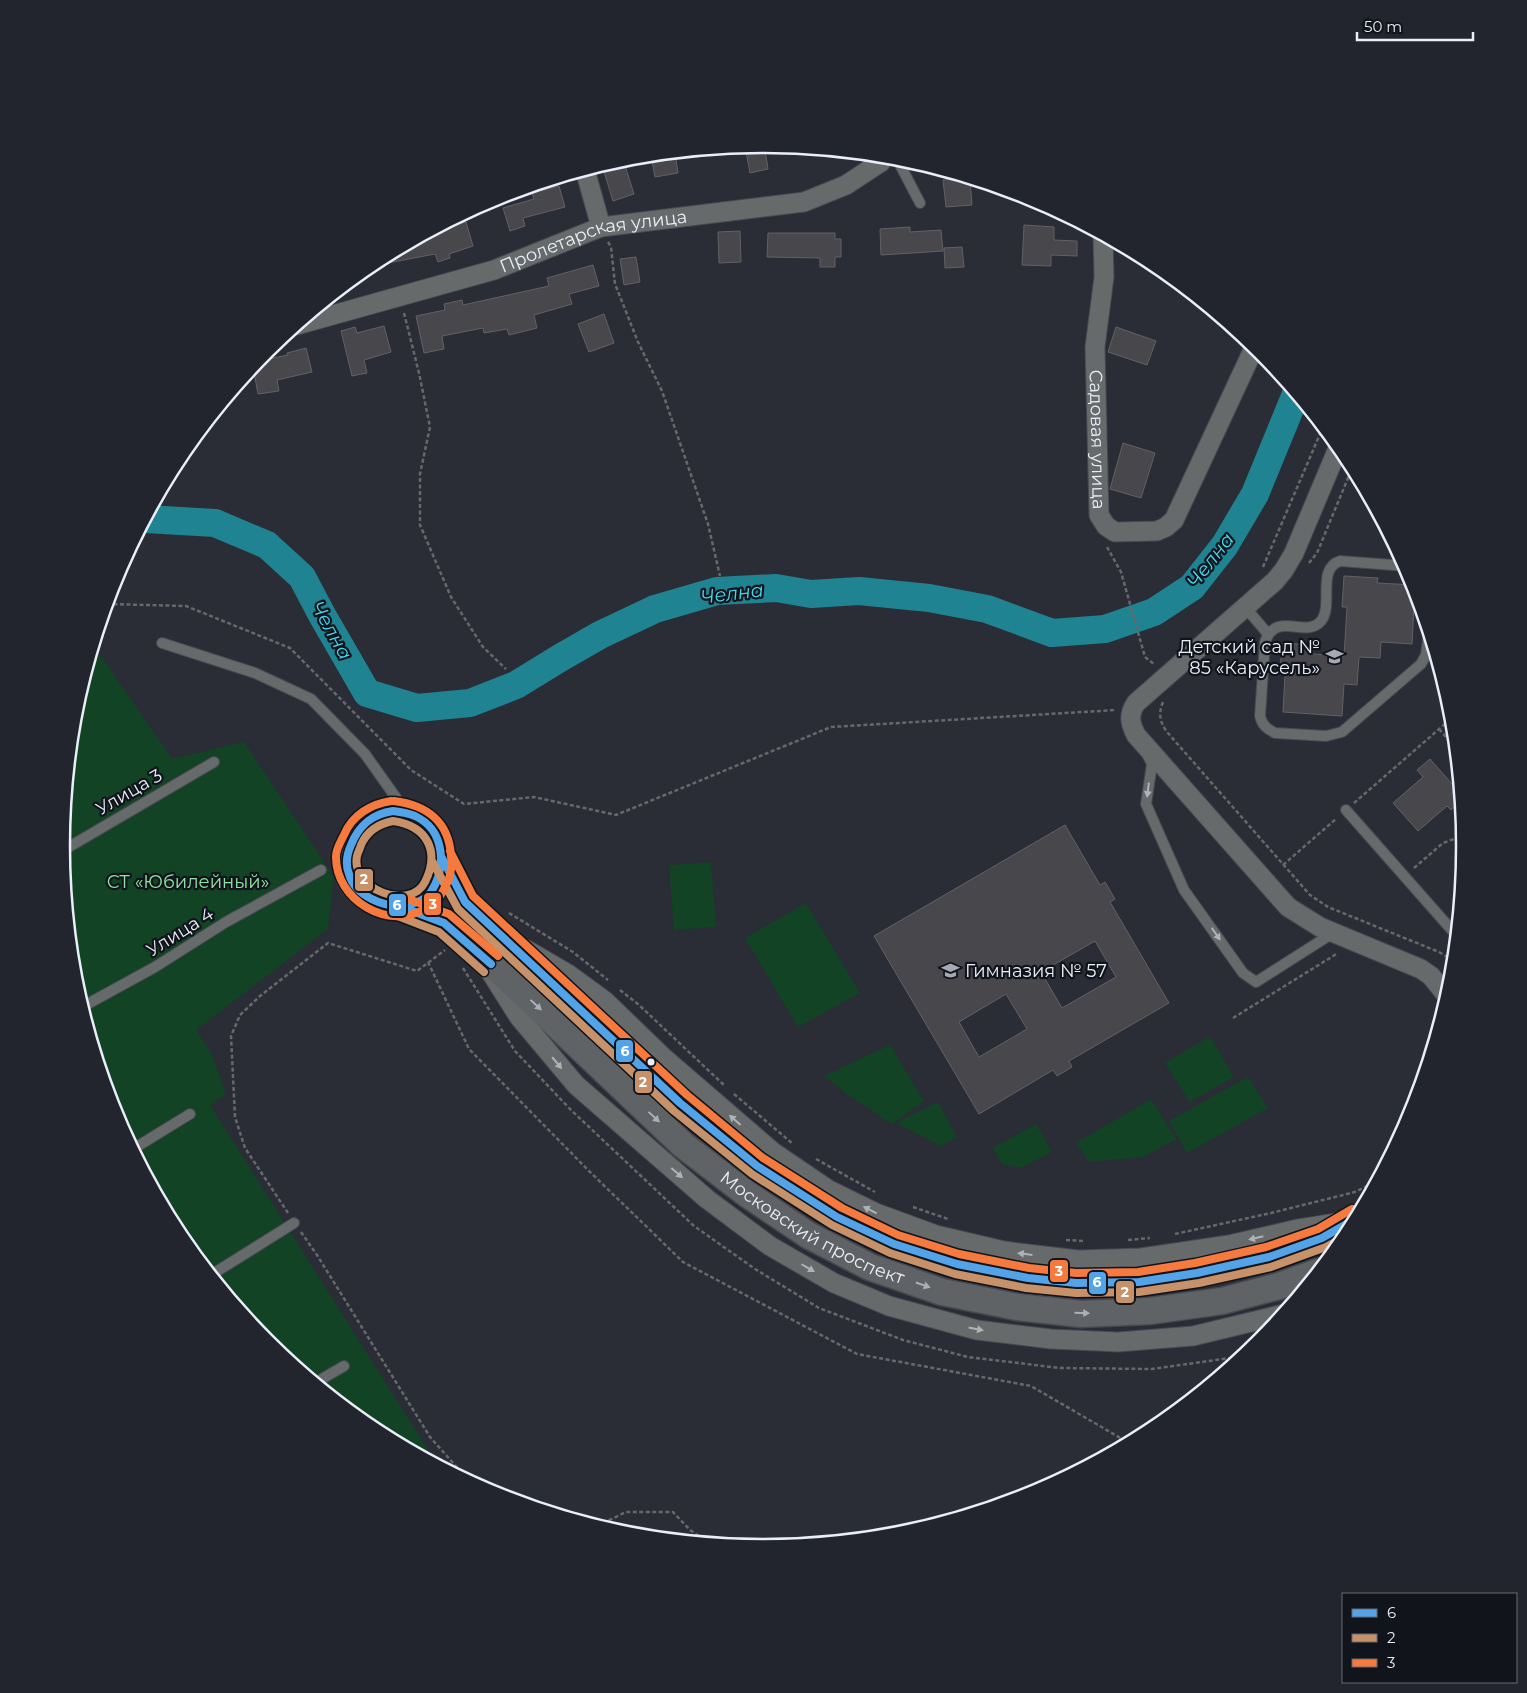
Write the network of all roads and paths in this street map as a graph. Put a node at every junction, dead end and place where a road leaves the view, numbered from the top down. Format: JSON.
{"nodes":[{"id":1,"x":879,"y":163,"type":"edge"},
{"id":2,"x":901,"y":166,"type":"edge"},
{"id":3,"x":587,"y":176,"type":"edge"},
{"id":4,"x":920,"y":203,"type":"dead end"},
{"id":5,"x":601,"y":227,"type":"junction"},
{"id":6,"x":1103,"y":243,"type":"edge"},
{"id":7,"x":400,"y":297,"type":"junction"},
{"id":8,"x":310,"y":321,"type":"edge"},
{"id":9,"x":1251,"y":354,"type":"edge"},
{"id":10,"x":1320,"y":433,"type":"edge"},
{"id":11,"x":1335,"y":454,"type":"edge"},
{"id":12,"x":1397,"y":565,"type":"edge"},
{"id":13,"x":1262,"y":569,"type":"dead end"},
{"id":14,"x":1121,"y":572,"type":"dead end"},
{"id":15,"x":720,"y":576,"type":"dead end"},
{"id":16,"x":1245,"y":607,"type":"junction"},
{"id":17,"x":1268,"y":634,"type":"junction"},
{"id":18,"x":162,"y":642,"type":"dead end"},
{"id":19,"x":1427,"y":647,"type":"edge"},
{"id":20,"x":1160,"y":664,"type":"dead end"},
{"id":21,"x":506,"y":669,"type":"dead end"},
{"id":22,"x":1132,"y":709,"type":"junction"},
{"id":23,"x":1446,"y":723,"type":"edge"},
{"id":24,"x":1439,"y":729,"type":"junction"},
{"id":25,"x":1448,"y":740,"type":"edge"},
{"id":26,"x":1143,"y":743,"type":"junction"},
{"id":27,"x":214,"y":762,"type":"dead end"},
{"id":28,"x":464,"y":804,"type":"dead end"},
{"id":29,"x":1346,"y":810,"type":"junction"},
{"id":30,"x":405,"y":811,"type":"junction"},
{"id":31,"x":1457,"y":838,"type":"edge"},
{"id":32,"x":70,"y":846,"type":"edge"},
{"id":33,"x":441,"y":856,"type":"junction"},
{"id":34,"x":1283,"y":865,"type":"dead end"},
{"id":35,"x":321,"y":870,"type":"dead end"},
{"id":36,"x":1404,"y":876,"type":"junction"},
{"id":37,"x":399,"y":906,"type":"junction"},
{"id":38,"x":1364,"y":922,"type":"dead end"},
{"id":39,"x":503,"y":923,"type":"junction"},
{"id":40,"x":1452,"y":930,"type":"edge"},
{"id":41,"x":1332,"y":933,"type":"junction"},
{"id":42,"x":1356,"y":942,"type":"junction"},
{"id":43,"x":451,"y":943,"type":"junction"},
{"id":44,"x":478,"y":952,"type":"junction"},
{"id":45,"x":610,"y":982,"type":"dead end"},
{"id":46,"x":617,"y":988,"type":"dead end"},
{"id":47,"x":1442,"y":990,"type":"edge"},
{"id":48,"x":88,"y":1004,"type":"edge"},
{"id":49,"x":1233,"y":1018,"type":"dead end"},
{"id":50,"x":726,"y":1087,"type":"dead end"},
{"id":51,"x":733,"y":1093,"type":"dead end"},
{"id":52,"x":190,"y":1114,"type":"dead end"},
{"id":53,"x":139,"y":1146,"type":"edge"},
{"id":54,"x":796,"y":1146,"type":"dead end"},
{"id":55,"x":811,"y":1156,"type":"dead end"},
{"id":56,"x":1368,"y":1186,"type":"edge"},
{"id":57,"x":883,"y":1196,"type":"dead end"},
{"id":58,"x":909,"y":1205,"type":"dead end"},
{"id":59,"x":952,"y":1220,"type":"dead end"},
{"id":60,"x":294,"y":1223,"type":"junction"},
{"id":61,"x":1344,"y":1226,"type":"edge"},
{"id":62,"x":1172,"y":1235,"type":"dead end"},
{"id":63,"x":1153,"y":1238,"type":"dead end"},
{"id":64,"x":1059,"y":1239,"type":"dead end"},
{"id":65,"x":1126,"y":1240,"type":"dead end"},
{"id":66,"x":1088,"y":1242,"type":"dead end"},
{"id":67,"x":216,"y":1272,"type":"edge"},
{"id":68,"x":1309,"y":1275,"type":"edge"},
{"id":69,"x":1273,"y":1317,"type":"edge"},
{"id":70,"x":344,"y":1366,"type":"dead end"},
{"id":71,"x":320,"y":1380,"type":"edge"},
{"id":72,"x":458,"y":1468,"type":"edge"},
{"id":73,"x":606,"y":1522,"type":"edge"},
{"id":74,"x":700,"y":1537,"type":"edge"}],
"edges":[{"from":1,"to":5,"type":"street","name":"Пролетарская улица"},
{"from":2,"to":4,"type":"lane"},
{"from":3,"to":5,"type":"street"},
{"from":5,"to":7,"type":"street","name":"Пролетарская улица"},
{"from":5,"to":15,"type":"path"},
{"from":6,"to":9,"type":"street","name":"Садовая улица"},
{"from":7,"to":8,"type":"street","name":"Пролетарская улица"},
{"from":7,"to":21,"type":"path"},
{"from":10,"to":13,"type":"path"},
{"from":11,"to":16,"type":"street"},
{"from":12,"to":17,"type":"lane"},
{"from":14,"to":20,"type":"path"},
{"from":16,"to":17,"type":"lane"},
{"from":16,"to":22,"type":"street"},
{"from":17,"to":19,"type":"lane"},
{"from":18,"to":30,"type":"lane"},
{"from":22,"to":26,"type":"street"},
{"from":22,"to":28,"type":"path"},
{"from":23,"to":24,"type":"path"},
{"from":24,"to":25,"type":"path"},
{"from":24,"to":29,"type":"path"},
{"from":26,"to":41,"type":"street"},
{"from":26,"to":41,"type":"lane","one_way":true},
{"from":27,"to":32,"type":"lane","name":"Улица 3"},
{"from":29,"to":34,"type":"path"},
{"from":29,"to":36,"type":"lane"},
{"from":30,"to":33,"type":"main road","name":"Московский проспект"},
{"from":30,"to":37,"type":"main road","name":"Московский проспект"},
{"from":31,"to":36,"type":"path"},
{"from":33,"to":37,"type":"main road","name":"Московский проспект"},
{"from":33,"to":39,"type":"main road","name":"Московский проспект"},
{"from":35,"to":48,"type":"lane","name":"Улица 4"},
{"from":36,"to":40,"type":"lane"},
{"from":37,"to":43,"type":"main road","name":"Московский проспект"},
{"from":38,"to":42,"type":"path"},
{"from":39,"to":45,"type":"path"},
{"from":61,"to":39,"type":"main road","name":"Московский проспект","one_way":true},
{"from":41,"to":42,"type":"street"},
{"from":42,"to":47,"type":"street"},
{"from":42,"to":49,"type":"path"},
{"from":43,"to":44,"type":"main road","name":"Московский проспект"},
{"from":43,"to":60,"type":"path"},
{"from":44,"to":68,"type":"main road","name":"Московский проспект","one_way":true},
{"from":44,"to":69,"type":"street","one_way":true},
{"from":46,"to":50,"type":"path"},
{"from":51,"to":54,"type":"path"},
{"from":52,"to":53,"type":"lane"},
{"from":55,"to":57,"type":"path"},
{"from":56,"to":62,"type":"path"},
{"from":58,"to":59,"type":"path"},
{"from":60,"to":67,"type":"lane"},
{"from":60,"to":72,"type":"path"},
{"from":63,"to":65,"type":"path"},
{"from":64,"to":66,"type":"path"},
{"from":70,"to":71,"type":"lane"},
{"from":73,"to":74,"type":"path"}]}
